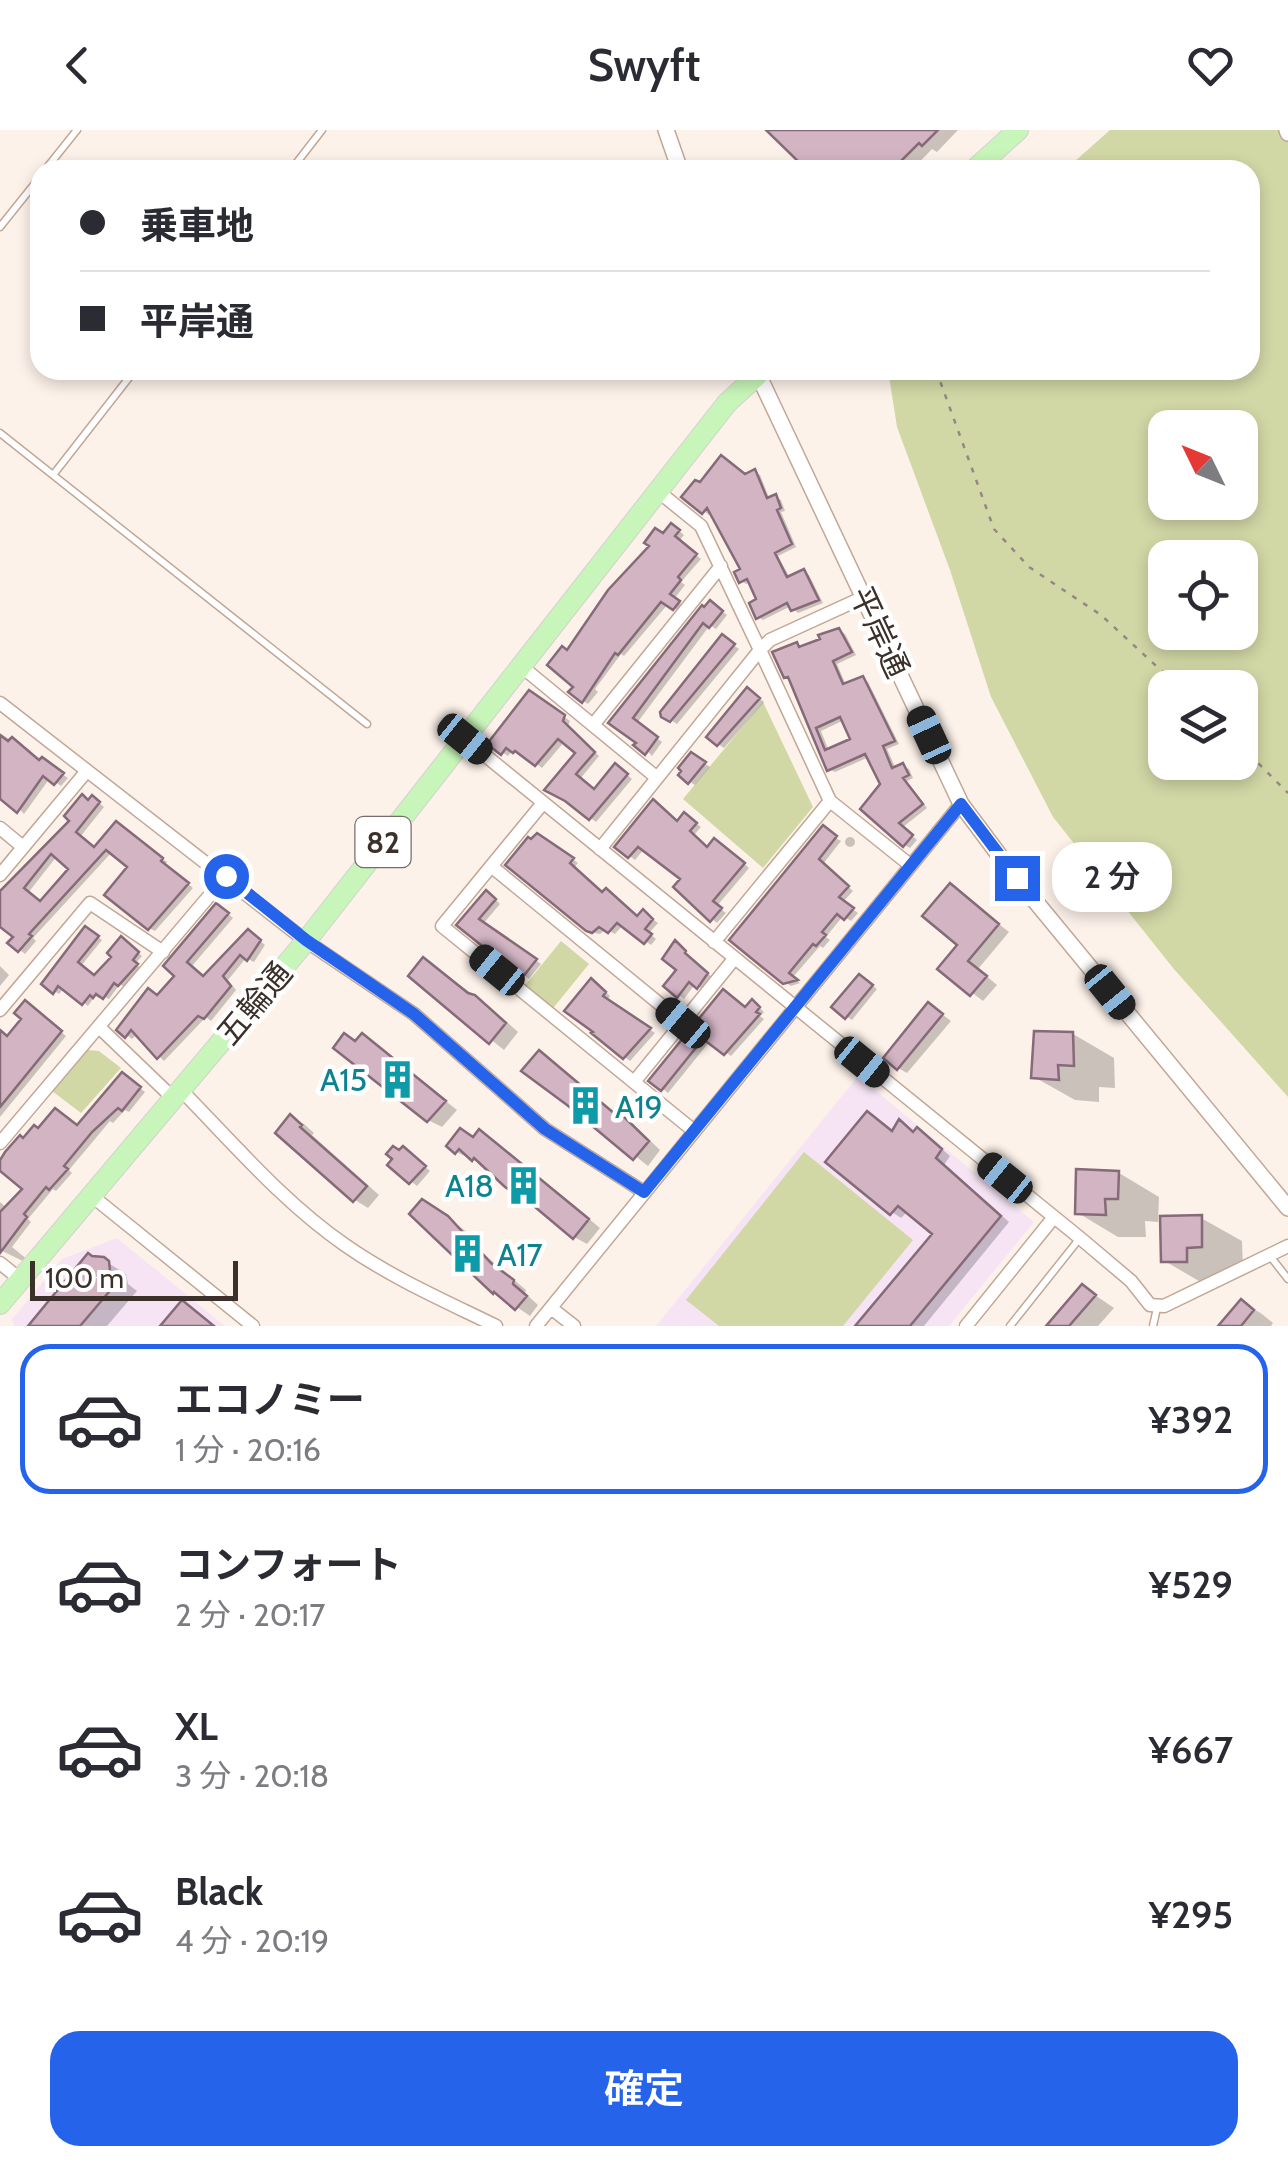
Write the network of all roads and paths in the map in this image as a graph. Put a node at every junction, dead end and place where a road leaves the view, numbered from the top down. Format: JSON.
{"nodes":[{"id":1,"x":77,"y":130,"type":"edge"},
{"id":2,"x":322,"y":130,"type":"edge"},
{"id":3,"x":666,"y":130,"type":"edge"},
{"id":4,"x":1018,"y":130,"type":"edge"},
{"id":5,"x":53,"y":160,"type":"edge"},
{"id":6,"x":298,"y":160,"type":"edge"},
{"id":7,"x":676,"y":160,"type":"edge"},
{"id":8,"x":985,"y":160,"type":"edge"},
{"id":9,"x":30,"y":190,"type":"edge"},
{"id":10,"x":0,"y":228,"type":"edge"},
{"id":11,"x":127,"y":380,"type":"edge"},
{"id":12,"x":751,"y":380,"type":"edge"},
{"id":13,"x":763,"y":380,"type":"edge"},
{"id":14,"x":940,"y":380,"type":"edge"},
{"id":15,"x":0,"y":433,"type":"edge"},
{"id":16,"x":54,"y":475,"type":"junction"},
{"id":17,"x":658,"y":492,"type":"junction"},
{"id":18,"x":721,"y":566,"type":"junction"},
{"id":19,"x":864,"y":597,"type":"junction"},
{"id":20,"x":760,"y":650,"type":"junction"},
{"id":21,"x":522,"y":666,"type":"junction"},
{"id":22,"x":1160,"y":670,"type":"edge"},
{"id":23,"x":0,"y":703,"type":"edge"},
{"id":24,"x":367,"y":724,"type":"dead end"},
{"id":25,"x":593,"y":725,"type":"junction"},
{"id":26,"x":465,"y":739,"type":"junction"},
{"id":27,"x":1258,"y":763,"type":"edge"},
{"id":28,"x":86,"y":772,"type":"junction"},
{"id":29,"x":656,"y":777,"type":"junction"},
{"id":30,"x":1288,"y":793,"type":"edge"},
{"id":31,"x":830,"y":801,"type":"junction"},
{"id":32,"x":543,"y":802,"type":"junction"},
{"id":33,"x":961,"y":804,"type":"junction"},
{"id":34,"x":0,"y":828,"type":"edge"},
{"id":35,"x":23,"y":847,"type":"junction"},
{"id":36,"x":600,"y":849,"type":"junction"},
{"id":37,"x":491,"y":866,"type":"junction"},
{"id":38,"x":910,"y":866,"type":"junction"},
{"id":39,"x":0,"y":874,"type":"edge"},
{"id":40,"x":226,"y":876,"type":"junction"},
{"id":41,"x":306,"y":940,"type":"junction"},
{"id":42,"x":714,"y":942,"type":"junction"},
{"id":43,"x":163,"y":952,"type":"junction"},
{"id":44,"x":734,"y":959,"type":"junction"},
{"id":45,"x":795,"y":1007,"type":"junction"},
{"id":46,"x":0,"y":1010,"type":"edge"},
{"id":47,"x":683,"y":1023,"type":"junction"},
{"id":48,"x":100,"y":1028,"type":"junction"},
{"id":49,"x":634,"y":1082,"type":"junction"},
{"id":50,"x":177,"y":1095,"type":"junction"},
{"id":51,"x":694,"y":1131,"type":"junction"},
{"id":52,"x":0,"y":1144,"type":"edge"},
{"id":53,"x":644,"y":1192,"type":"junction"},
{"id":54,"x":92,"y":1196,"type":"junction"},
{"id":55,"x":1288,"y":1208,"type":"edge"},
{"id":56,"x":1054,"y":1217,"type":"junction"},
{"id":57,"x":1080,"y":1238,"type":"junction"},
{"id":58,"x":1288,"y":1246,"type":"edge"},
{"id":59,"x":1270,"y":1256,"type":"junction"},
{"id":60,"x":0,"y":1263,"type":"edge"},
{"id":61,"x":1288,"y":1278,"type":"edge"},
{"id":62,"x":20,"y":1280,"type":"junction"},
{"id":63,"x":0,"y":1304,"type":"edge"},
{"id":64,"x":1156,"y":1307,"type":"junction"},
{"id":65,"x":551,"y":1308,"type":"junction"},
{"id":66,"x":253,"y":1326,"type":"edge"},
{"id":67,"x":496,"y":1326,"type":"edge"},
{"id":68,"x":536,"y":1326,"type":"edge"},
{"id":69,"x":574,"y":1326,"type":"edge"},
{"id":70,"x":966,"y":1326,"type":"edge"},
{"id":71,"x":1010,"y":1326,"type":"edge"},
{"id":72,"x":1153,"y":1326,"type":"edge"}],
"edges":[{"from":1,"to":5,"type":"lane"},
{"from":2,"to":6,"type":"lane"},
{"from":3,"to":7,"type":"street"},
{"from":4,"to":8,"type":"main road"},
{"from":9,"to":10,"type":"lane"},
{"from":11,"to":16,"type":"lane"},
{"from":12,"to":17,"type":"main road","name":"五輪通","number":"82"},
{"from":13,"to":19,"type":"street","name":"平岸通"},
{"from":14,"to":22,"type":"path"},
{"from":15,"to":16,"type":"lane"},
{"from":16,"to":24,"type":"lane"},
{"from":17,"to":18,"type":"street"},
{"from":17,"to":21,"type":"main road","name":"五輪通","number":"82"},
{"from":18,"to":20,"type":"street"},
{"from":18,"to":25,"type":"street"},
{"from":19,"to":20,"type":"street"},
{"from":19,"to":33,"type":"street","name":"平岸通"},
{"from":20,"to":29,"type":"street"},
{"from":20,"to":31,"type":"street"},
{"from":21,"to":25,"type":"street"},
{"from":21,"to":26,"type":"main road","name":"五輪通","number":"82"},
{"from":23,"to":28,"type":"street"},
{"from":25,"to":29,"type":"street"},
{"from":26,"to":32,"type":"street"},
{"from":26,"to":41,"type":"main road","name":"五輪通","number":"82"},
{"from":27,"to":30,"type":"path"},
{"from":28,"to":35,"type":"street"},
{"from":28,"to":40,"type":"street"},
{"from":29,"to":36,"type":"street"},
{"from":31,"to":38,"type":"street"},
{"from":31,"to":42,"type":"street"},
{"from":32,"to":36,"type":"street"},
{"from":32,"to":37,"type":"street"},
{"from":33,"to":38,"type":"street"},
{"from":33,"to":55,"type":"street","name":"平岸通"},
{"from":34,"to":35,"type":"street"},
{"from":35,"to":39,"type":"street"},
{"from":36,"to":42,"type":"street"},
{"from":37,"to":47,"type":"street"},
{"from":37,"to":49,"type":"street"},
{"from":38,"to":45,"type":"street"},
{"from":40,"to":41,"type":"street"},
{"from":40,"to":43,"type":"street"},
{"from":41,"to":50,"type":"main road","name":"五輪通","number":"82"},
{"from":41,"to":53,"type":"street"},
{"from":42,"to":44,"type":"street"},
{"from":43,"to":46,"type":"street"},
{"from":43,"to":48,"type":"street"},
{"from":44,"to":45,"type":"street"},
{"from":44,"to":47,"type":"street"},
{"from":45,"to":51,"type":"street"},
{"from":45,"to":56,"type":"street"},
{"from":47,"to":49,"type":"street"},
{"from":48,"to":50,"type":"street"},
{"from":48,"to":52,"type":"street"},
{"from":49,"to":51,"type":"street"},
{"from":50,"to":54,"type":"main road","name":"五輪通","number":"82"},
{"from":50,"to":67,"type":"street"},
{"from":51,"to":53,"type":"street"},
{"from":53,"to":65,"type":"street"},
{"from":54,"to":62,"type":"main road","name":"五輪通","number":"82"},
{"from":54,"to":66,"type":"street"},
{"from":56,"to":57,"type":"street"},
{"from":56,"to":70,"type":"street"},
{"from":57,"to":64,"type":"street"},
{"from":57,"to":71,"type":"lane"},
{"from":58,"to":59,"type":"street"},
{"from":59,"to":61,"type":"lane"},
{"from":59,"to":64,"type":"street"},
{"from":60,"to":62,"type":"street"},
{"from":62,"to":63,"type":"main road","name":"五輪通","number":"82"},
{"from":64,"to":72,"type":"lane"},
{"from":65,"to":68,"type":"street"},
{"from":65,"to":69,"type":"street"}]}
